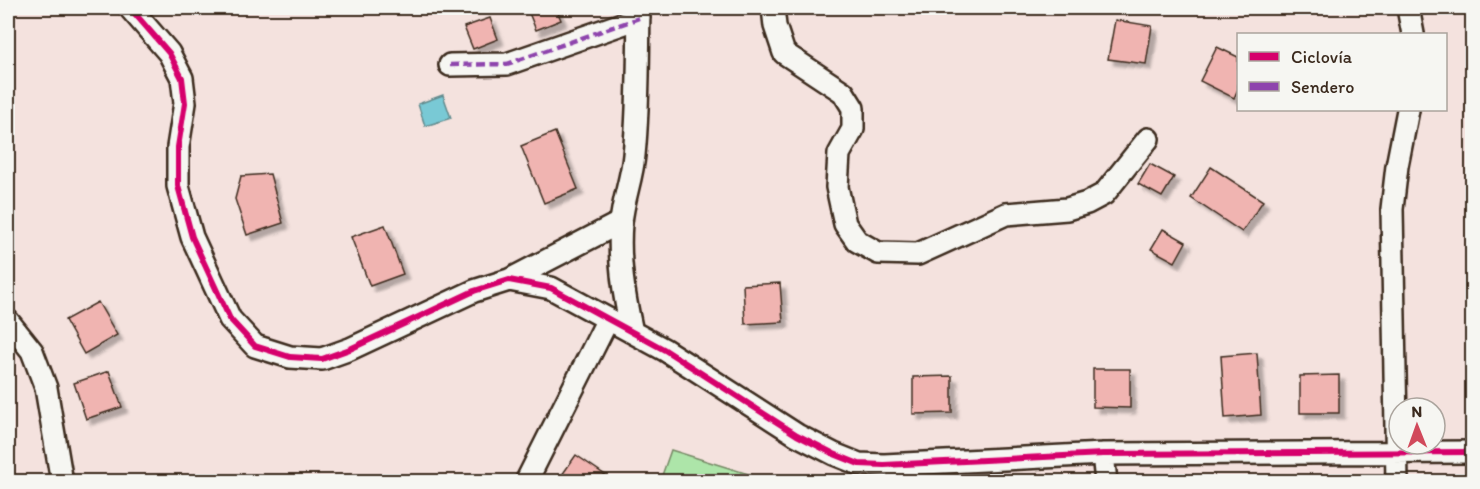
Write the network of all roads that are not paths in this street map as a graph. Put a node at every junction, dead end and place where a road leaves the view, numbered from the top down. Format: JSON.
{"nodes":[{"id":1,"x":130,"y":8,"type":"edge"},
{"id":2,"x":773,"y":8,"type":"edge"},
{"id":3,"x":1408,"y":8,"type":"edge"},
{"id":4,"x":639,"y":13,"type":"edge"},
{"id":5,"x":1413,"y":33,"type":"edge"},
{"id":6,"x":450,"y":65,"type":"dead end"},
{"id":7,"x":1408,"y":111,"type":"edge"},
{"id":8,"x":1148,"y":139,"type":"dead end"},
{"id":9,"x":621,"y":222,"type":"junction"},
{"id":10,"x":509,"y":280,"type":"junction"},
{"id":11,"x":608,"y":319,"type":"junction"},
{"id":12,"x":8,"y":321,"type":"edge"},
{"id":13,"x":632,"y":332,"type":"junction"},
{"id":14,"x":1395,"y":396,"type":"edge"},
{"id":15,"x":1387,"y":451,"type":"edge"},
{"id":16,"x":1447,"y":452,"type":"edge"},
{"id":17,"x":1473,"y":452,"type":"edge"},
{"id":18,"x":1103,"y":454,"type":"junction"},
{"id":19,"x":1396,"y":456,"type":"edge"},
{"id":20,"x":62,"y":482,"type":"edge"},
{"id":21,"x":526,"y":482,"type":"edge"},
{"id":22,"x":1106,"y":482,"type":"edge"},
{"id":23,"x":1396,"y":482,"type":"edge"}],
"edges":[{"from":1,"to":10,"type":"street"},
{"from":2,"to":8,"type":"street"},
{"from":3,"to":5,"type":"street"},
{"from":4,"to":6,"type":"street"},
{"from":4,"to":9,"type":"street"},
{"from":7,"to":14,"type":"street"},
{"from":9,"to":10,"type":"street"},
{"from":9,"to":13,"type":"street"},
{"from":10,"to":11,"type":"street"},
{"from":11,"to":13,"type":"street"},
{"from":11,"to":21,"type":"street"},
{"from":12,"to":20,"type":"street"},
{"from":13,"to":18,"type":"street"},
{"from":15,"to":18,"type":"street"},
{"from":16,"to":17,"type":"street"},
{"from":18,"to":22,"type":"street"},
{"from":19,"to":23,"type":"street"}]}
